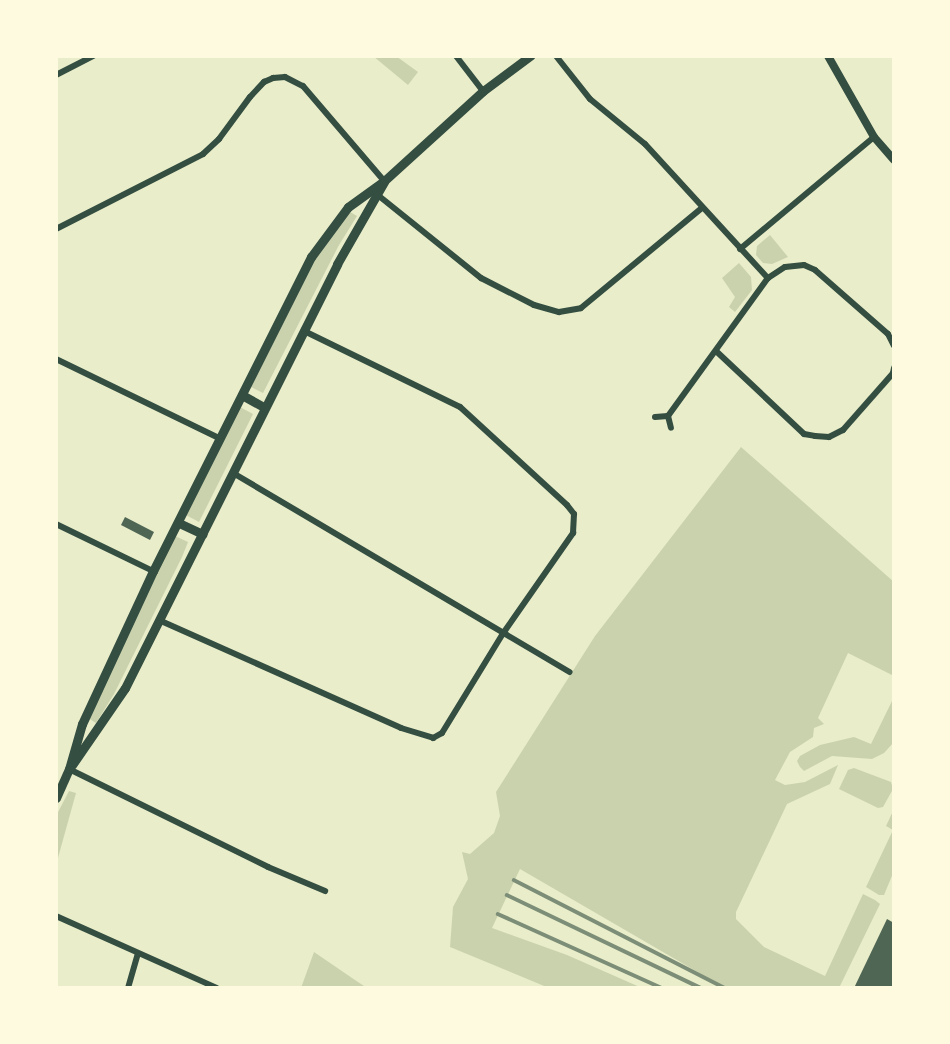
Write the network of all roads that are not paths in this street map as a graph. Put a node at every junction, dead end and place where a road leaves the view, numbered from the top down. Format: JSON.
{"nodes":[{"id":1,"x":93,"y":56,"type":"edge"},
{"id":2,"x":456,"y":56,"type":"edge"},
{"id":3,"x":530,"y":56,"type":"edge"},
{"id":4,"x":556,"y":56,"type":"edge"},
{"id":5,"x":828,"y":56,"type":"edge"},
{"id":6,"x":56,"y":75,"type":"edge"},
{"id":7,"x":483,"y":91,"type":"junction"},
{"id":8,"x":874,"y":137,"type":"junction"},
{"id":9,"x":894,"y":160,"type":"edge"},
{"id":10,"x":384,"y":181,"type":"junction"},
{"id":11,"x":379,"y":195,"type":"junction"},
{"id":12,"x":702,"y":208,"type":"junction"},
{"id":13,"x":56,"y":229,"type":"edge"},
{"id":14,"x":740,"y":249,"type":"junction"},
{"id":15,"x":768,"y":278,"type":"junction"},
{"id":16,"x":304,"y":331,"type":"junction"},
{"id":17,"x":894,"y":346,"type":"edge"},
{"id":18,"x":716,"y":351,"type":"junction"},
{"id":19,"x":56,"y":359,"type":"edge"},
{"id":20,"x":894,"y":368,"type":"edge"},
{"id":21,"x":242,"y":395,"type":"junction"},
{"id":22,"x":264,"y":407,"type":"junction"},
{"id":23,"x":668,"y":416,"type":"junction"},
{"id":24,"x":655,"y":417,"type":"dead end"},
{"id":25,"x":671,"y":428,"type":"dead end"},
{"id":26,"x":219,"y":438,"type":"junction"},
{"id":27,"x":233,"y":473,"type":"junction"},
{"id":28,"x":179,"y":523,"type":"junction"},
{"id":29,"x":56,"y":524,"type":"edge"},
{"id":30,"x":202,"y":534,"type":"junction"},
{"id":31,"x":153,"y":570,"type":"junction"},
{"id":32,"x":161,"y":621,"type":"junction"},
{"id":33,"x":504,"y":632,"type":"junction"},
{"id":34,"x":570,"y":671,"type":"dead end"},
{"id":35,"x":69,"y":769,"type":"junction"},
{"id":36,"x":56,"y":798,"type":"edge"},
{"id":37,"x":326,"y":891,"type":"dead end"},
{"id":38,"x":56,"y":916,"type":"edge"},
{"id":39,"x":138,"y":954,"type":"junction"},
{"id":40,"x":128,"y":988,"type":"edge"},
{"id":41,"x":217,"y":988,"type":"edge"}],
"edges":[{"from":1,"to":6,"type":"street"},
{"from":2,"to":7,"type":"street"},
{"from":3,"to":7,"type":"main road"},
{"from":4,"to":12,"type":"street"},
{"from":5,"to":8,"type":"street"},
{"from":7,"to":10,"type":"main road"},
{"from":8,"to":9,"type":"street"},
{"from":8,"to":14,"type":"street"},
{"from":10,"to":11,"type":"main road"},
{"from":10,"to":13,"type":"street"},
{"from":10,"to":21,"type":"main road"},
{"from":11,"to":12,"type":"street"},
{"from":11,"to":16,"type":"main road"},
{"from":12,"to":14,"type":"street"},
{"from":14,"to":15,"type":"street"},
{"from":15,"to":17,"type":"street"},
{"from":15,"to":18,"type":"street"},
{"from":16,"to":22,"type":"main road"},
{"from":16,"to":33,"type":"street"},
{"from":18,"to":20,"type":"street"},
{"from":18,"to":23,"type":"street"},
{"from":19,"to":26,"type":"street"},
{"from":21,"to":22,"type":"main road"},
{"from":21,"to":26,"type":"main road"},
{"from":22,"to":27,"type":"main road"},
{"from":23,"to":24,"type":"street"},
{"from":23,"to":25,"type":"street"},
{"from":26,"to":28,"type":"main road"},
{"from":27,"to":30,"type":"main road"},
{"from":27,"to":33,"type":"street"},
{"from":28,"to":30,"type":"main road"},
{"from":28,"to":31,"type":"main road"},
{"from":29,"to":31,"type":"street"},
{"from":30,"to":32,"type":"main road"},
{"from":31,"to":35,"type":"main road"},
{"from":32,"to":33,"type":"street"},
{"from":32,"to":35,"type":"main road"},
{"from":33,"to":34,"type":"street"},
{"from":35,"to":36,"type":"main road"},
{"from":35,"to":37,"type":"street"},
{"from":38,"to":39,"type":"street"},
{"from":39,"to":40,"type":"street"},
{"from":39,"to":41,"type":"street"}]}
